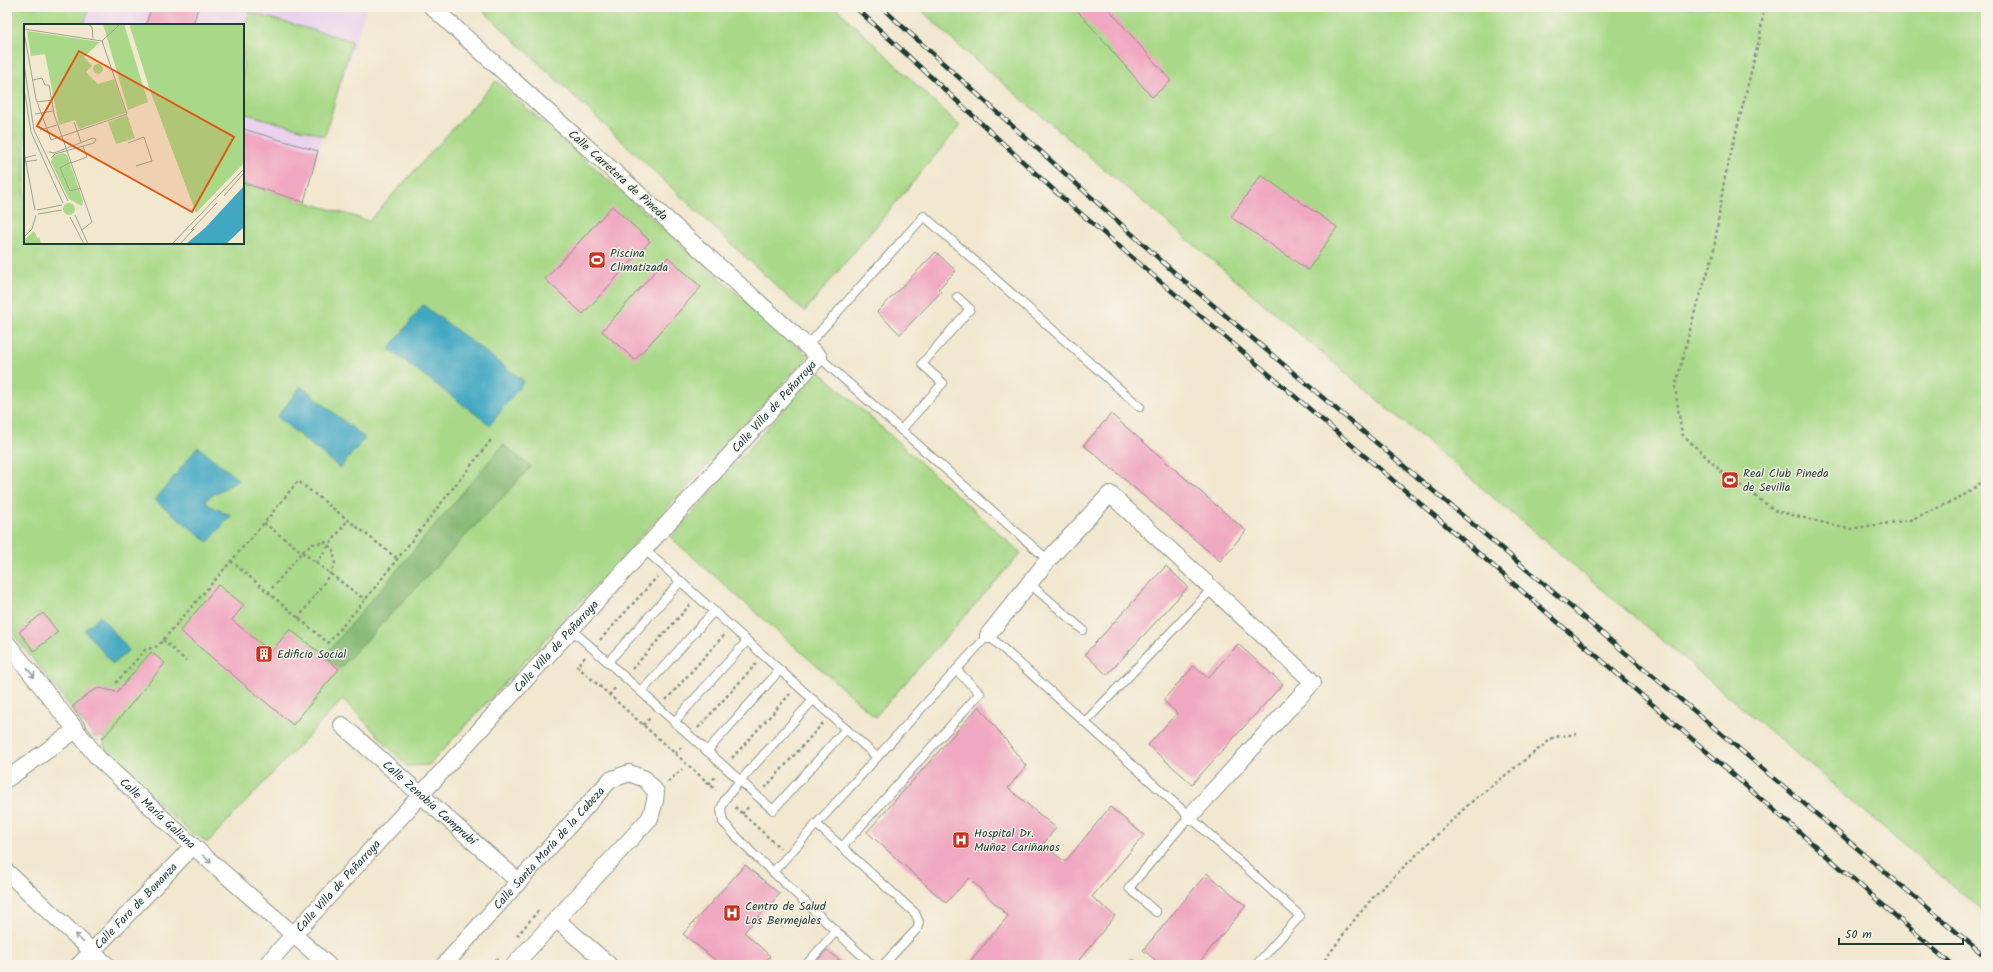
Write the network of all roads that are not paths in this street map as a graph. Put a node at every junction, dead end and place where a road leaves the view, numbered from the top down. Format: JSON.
{"nodes":[{"id":1,"x":432,"y":7,"type":"edge"},
{"id":2,"x":958,"y":297,"type":"dead end"},
{"id":3,"x":805,"y":344,"type":"junction"},
{"id":4,"x":819,"y":357,"type":"junction"},
{"id":5,"x":1140,"y":406,"type":"dead end"},
{"id":6,"x":901,"y":430,"type":"junction"},
{"id":7,"x":644,"y":549,"type":"junction"},
{"id":8,"x":1048,"y":560,"type":"junction"},
{"id":9,"x":681,"y":581,"type":"junction"},
{"id":10,"x":1029,"y":583,"type":"junction"},
{"id":11,"x":1212,"y":589,"type":"junction"},
{"id":12,"x":714,"y":610,"type":"junction"},
{"id":13,"x":571,"y":629,"type":"junction"},
{"id":14,"x":1083,"y":630,"type":"dead end"},
{"id":15,"x":988,"y":634,"type":"junction"},
{"id":16,"x":747,"y":640,"type":"junction"},
{"id":17,"x":7,"y":643,"type":"edge"},
{"id":18,"x":608,"y":662,"type":"junction"},
{"id":19,"x":780,"y":670,"type":"junction"},
{"id":20,"x":956,"y":670,"type":"junction"},
{"id":21,"x":641,"y":692,"type":"junction"},
{"id":22,"x":813,"y":700,"type":"junction"},
{"id":23,"x":674,"y":722,"type":"junction"},
{"id":24,"x":1085,"y":722,"type":"junction"},
{"id":25,"x":342,"y":725,"type":"dead end"},
{"id":26,"x":846,"y":729,"type":"junction"},
{"id":27,"x":76,"y":730,"type":"junction"},
{"id":28,"x":707,"y":751,"type":"junction"},
{"id":29,"x":877,"y":757,"type":"junction"},
{"id":30,"x":7,"y":779,"type":"edge"},
{"id":31,"x":740,"y":781,"type":"junction"},
{"id":32,"x":421,"y":794,"type":"junction"},
{"id":33,"x":1190,"y":816,"type":"junction"},
{"id":34,"x":816,"y":824,"type":"junction"},
{"id":35,"x":193,"y":846,"type":"junction"},
{"id":36,"x":842,"y":847,"type":"junction"},
{"id":37,"x":7,"y":872,"type":"edge"},
{"id":38,"x":773,"y":872,"type":"junction"},
{"id":39,"x":518,"y":881,"type":"junction"},
{"id":40,"x":1156,"y":912,"type":"dead end"},
{"id":41,"x":557,"y":920,"type":"junction"},
{"id":42,"x":836,"y":931,"type":"junction"},
{"id":43,"x":293,"y":935,"type":"junction"},
{"id":44,"x":92,"y":951,"type":"junction"},
{"id":45,"x":79,"y":965,"type":"edge"},
{"id":46,"x":107,"y":965,"type":"edge"},
{"id":47,"x":266,"y":965,"type":"edge"},
{"id":48,"x":328,"y":965,"type":"edge"},
{"id":49,"x":444,"y":965,"type":"edge"},
{"id":50,"x":514,"y":965,"type":"edge"},
{"id":51,"x":609,"y":965,"type":"edge"},
{"id":52,"x":806,"y":965,"type":"edge"},
{"id":53,"x":872,"y":965,"type":"edge"},
{"id":54,"x":883,"y":965,"type":"edge"},
{"id":55,"x":1256,"y":965,"type":"edge"}],
"edges":[{"from":1,"to":3,"type":"street","name":"Calle Carretera de Pineda"},
{"from":2,"to":6,"type":"lane"},
{"from":3,"to":4,"type":"street","name":"Calle Carretera de Pineda"},
{"from":3,"to":5,"type":"lane"},
{"from":4,"to":6,"type":"lane"},
{"from":4,"to":7,"type":"street","name":"Calle Villa de Peñarroya"},
{"from":6,"to":8,"type":"lane"},
{"from":7,"to":9,"type":"lane"},
{"from":7,"to":13,"type":"street","name":"Calle Villa de Peñarroya"},
{"from":8,"to":10,"type":"street"},
{"from":8,"to":11,"type":"street"},
{"from":9,"to":12,"type":"lane"},
{"from":9,"to":18,"type":"lane"},
{"from":10,"to":14,"type":"lane"},
{"from":10,"to":15,"type":"street"},
{"from":11,"to":24,"type":"lane"},
{"from":11,"to":33,"type":"street"},
{"from":12,"to":16,"type":"lane"},
{"from":12,"to":21,"type":"lane"},
{"from":13,"to":18,"type":"lane"},
{"from":13,"to":32,"type":"street","name":"Calle Villa de Peñarroya"},
{"from":15,"to":20,"type":"lane"},
{"from":15,"to":24,"type":"lane"},
{"from":16,"to":19,"type":"lane"},
{"from":16,"to":23,"type":"lane"},
{"from":17,"to":27,"type":"street","name":"Calle María Galiana","one_way":true},
{"from":18,"to":21,"type":"lane"},
{"from":19,"to":22,"type":"lane"},
{"from":19,"to":28,"type":"lane"},
{"from":20,"to":29,"type":"lane"},
{"from":20,"to":36,"type":"lane"},
{"from":21,"to":23,"type":"lane"},
{"from":22,"to":26,"type":"lane"},
{"from":22,"to":31,"type":"lane"},
{"from":23,"to":28,"type":"lane"},
{"from":24,"to":33,"type":"lane"},
{"from":25,"to":32,"type":"street","name":"Calle Zenobia Camprubí"},
{"from":26,"to":29,"type":"lane"},
{"from":26,"to":31,"type":"lane"},
{"from":27,"to":30,"type":"street"},
{"from":27,"to":35,"type":"street","name":"Calle María Galiana"},
{"from":28,"to":31,"type":"lane"},
{"from":29,"to":34,"type":"lane"},
{"from":31,"to":38,"type":"lane"},
{"from":32,"to":39,"type":"street","name":"Calle Zenobia Camprubí"},
{"from":32,"to":43,"type":"street","name":"Calle Villa de Peñarroya"},
{"from":33,"to":40,"type":"lane"},
{"from":33,"to":55,"type":"lane"},
{"from":34,"to":36,"type":"lane"},
{"from":34,"to":38,"type":"lane"},
{"from":35,"to":43,"type":"street","name":"Calle María Galiana","one_way":true},
{"from":35,"to":44,"type":"street","name":"Calle Faro de Bonanza"},
{"from":36,"to":54,"type":"lane"},
{"from":44,"to":37,"type":"street","one_way":true},
{"from":38,"to":42,"type":"lane"},
{"from":39,"to":41,"type":"street","name":"Calle Santa María de la Cabeza"},
{"from":39,"to":49,"type":"street","name":"Calle Santa María de la Cabeza"},
{"from":41,"to":50,"type":"street","name":"Calle Santa María de la Cabeza"},
{"from":41,"to":51,"type":"street"},
{"from":42,"to":52,"type":"lane"},
{"from":42,"to":53,"type":"lane"},
{"from":43,"to":47,"type":"street","name":"Calle Villa de Peñarroya"},
{"from":43,"to":48,"type":"street","name":"Calle María Galiana"},
{"from":44,"to":45,"type":"street","name":"Calle Faro de Bonanza"},
{"from":44,"to":46,"type":"street"}]}
